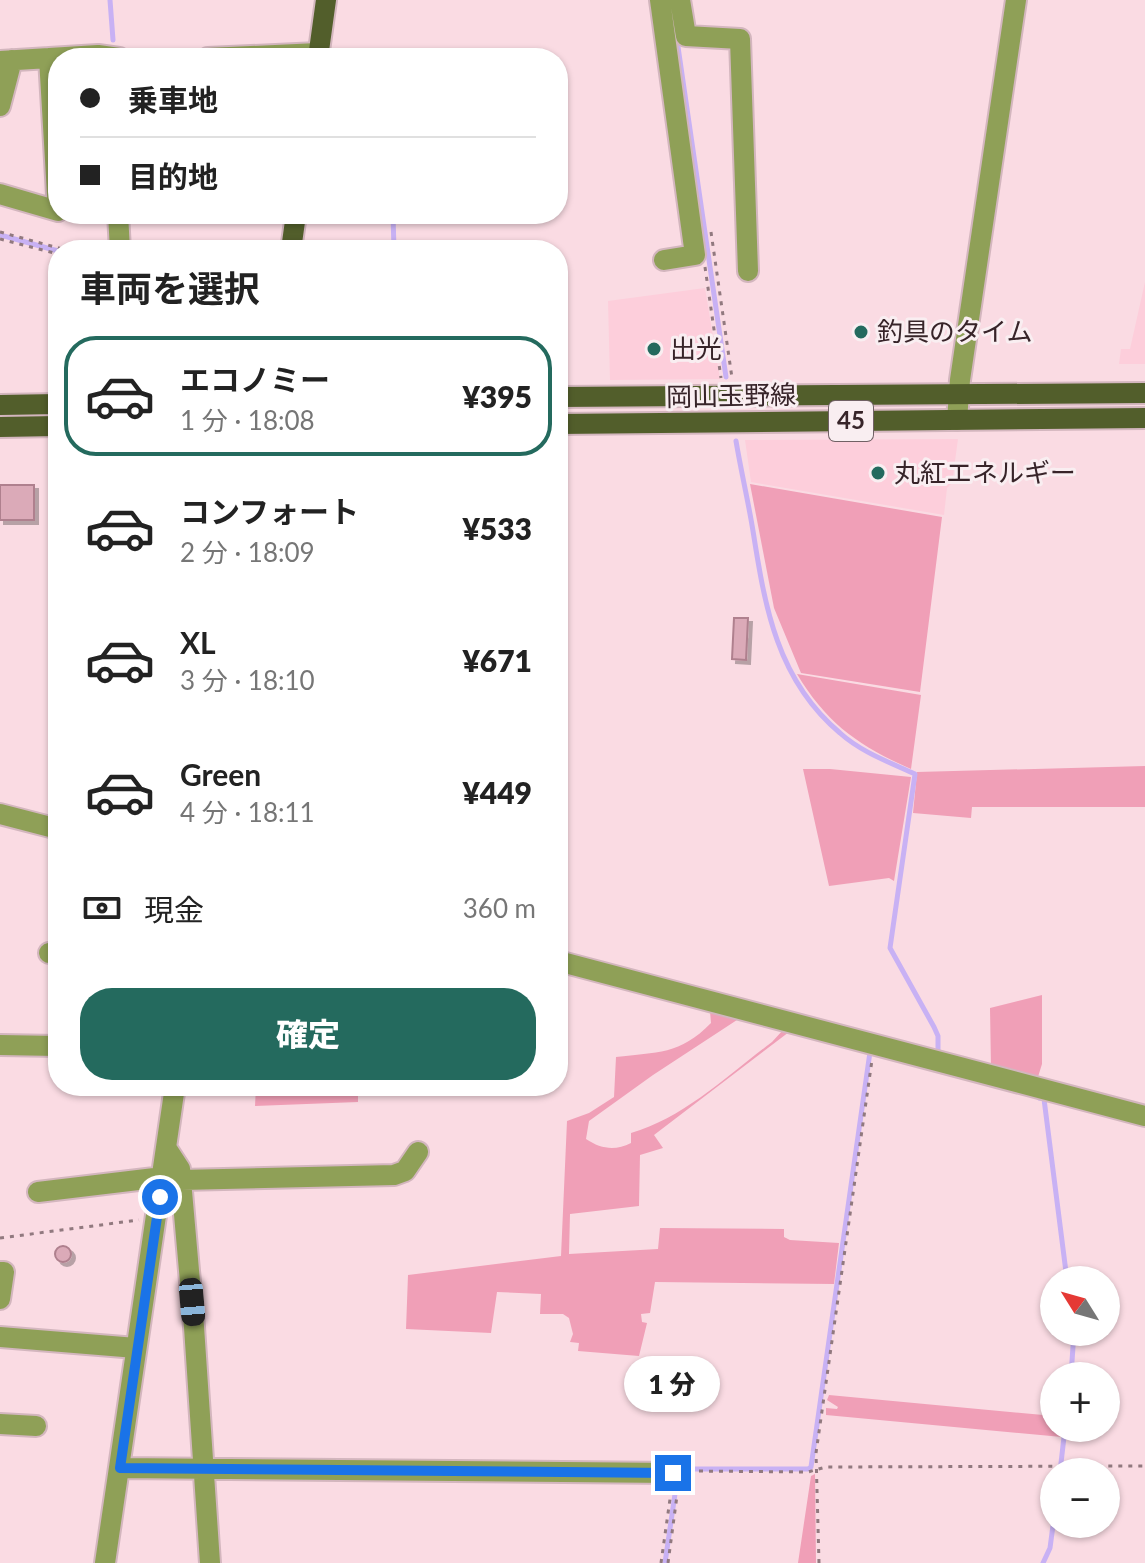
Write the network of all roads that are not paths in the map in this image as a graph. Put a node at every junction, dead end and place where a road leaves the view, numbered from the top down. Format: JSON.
{"nodes":[{"id":1,"x":326,"y":0,"type":"edge"},
{"id":2,"x":660,"y":0,"type":"edge"},
{"id":3,"x":680,"y":0,"type":"edge"},
{"id":4,"x":1016,"y":0,"type":"edge"},
{"id":5,"x":319,"y":48,"type":"edge"},
{"id":6,"x":48,"y":58,"type":"edge"},
{"id":7,"x":6,"y":60,"type":"edge"},
{"id":8,"x":0,"y":106,"type":"edge"},
{"id":9,"x":0,"y":194,"type":"edge"},
{"id":10,"x":48,"y":208,"type":"edge"},
{"id":11,"x":664,"y":260,"type":"dead end"},
{"id":12,"x":748,"y":271,"type":"dead end"},
{"id":13,"x":1145,"y":393,"type":"edge"},
{"id":14,"x":959,"y":394,"type":"junction"},
{"id":15,"x":568,"y":397,"type":"edge"},
{"id":16,"x":48,"y":404,"type":"edge"},
{"id":17,"x":0,"y":405,"type":"edge"},
{"id":18,"x":1145,"y":418,"type":"edge"},
{"id":19,"x":957,"y":420,"type":"junction"},
{"id":20,"x":568,"y":424,"type":"edge"},
{"id":21,"x":48,"y":426,"type":"edge"},
{"id":22,"x":0,"y":427,"type":"edge"},
{"id":23,"x":0,"y":814,"type":"edge"},
{"id":24,"x":48,"y":826,"type":"edge"},
{"id":25,"x":568,"y":964,"type":"edge"},
{"id":26,"x":0,"y":1045,"type":"edge"},
{"id":27,"x":48,"y":1046,"type":"edge"},
{"id":28,"x":174,"y":1096,"type":"edge"},
{"id":29,"x":1145,"y":1116,"type":"edge"},
{"id":30,"x":418,"y":1152,"type":"dead end"},
{"id":31,"x":172,"y":1179,"type":"junction"},
{"id":32,"x":38,"y":1192,"type":"dead end"},
{"id":33,"x":0,"y":1272,"type":"edge"},
{"id":34,"x":0,"y":1299,"type":"edge"},
{"id":35,"x":0,"y":1337,"type":"edge"},
{"id":36,"x":136,"y":1348,"type":"junction"},
{"id":37,"x":0,"y":1424,"type":"edge"},
{"id":38,"x":36,"y":1426,"type":"dead end"},
{"id":39,"x":120,"y":1468,"type":"junction"},
{"id":40,"x":203,"y":1468,"type":"junction"},
{"id":41,"x":677,"y":1472,"type":"road end"},
{"id":42,"x":105,"y":1563,"type":"edge"},
{"id":43,"x":210,"y":1563,"type":"edge"}],
"edges":[{"from":1,"to":5,"type":"main road"},
{"from":2,"to":11,"type":"street"},
{"from":3,"to":12,"type":"street"},
{"from":4,"to":14,"type":"street"},
{"from":6,"to":7,"type":"street"},
{"from":7,"to":8,"type":"street"},
{"from":9,"to":10,"type":"street"},
{"from":13,"to":14,"type":"main road","name":"岡山玉野線","number":"45"},
{"from":14,"to":15,"type":"main road","name":"岡山玉野線","number":"45"},
{"from":14,"to":19,"type":"street"},
{"from":16,"to":17,"type":"main road"},
{"from":18,"to":19,"type":"main road","name":"岡山玉野線","number":"45"},
{"from":19,"to":20,"type":"main road","name":"岡山玉野線","number":"45"},
{"from":21,"to":22,"type":"main road"},
{"from":23,"to":24,"type":"street"},
{"from":25,"to":29,"type":"street"},
{"from":26,"to":27,"type":"street"},
{"from":28,"to":31,"type":"street"},
{"from":30,"to":31,"type":"street"},
{"from":31,"to":32,"type":"street"},
{"from":31,"to":36,"type":"street"},
{"from":31,"to":40,"type":"street"},
{"from":33,"to":34,"type":"street"},
{"from":35,"to":36,"type":"street"},
{"from":36,"to":39,"type":"street"},
{"from":37,"to":38,"type":"street"},
{"from":39,"to":40,"type":"street"},
{"from":39,"to":42,"type":"street"},
{"from":40,"to":41,"type":"street"},
{"from":40,"to":43,"type":"street"}]}
